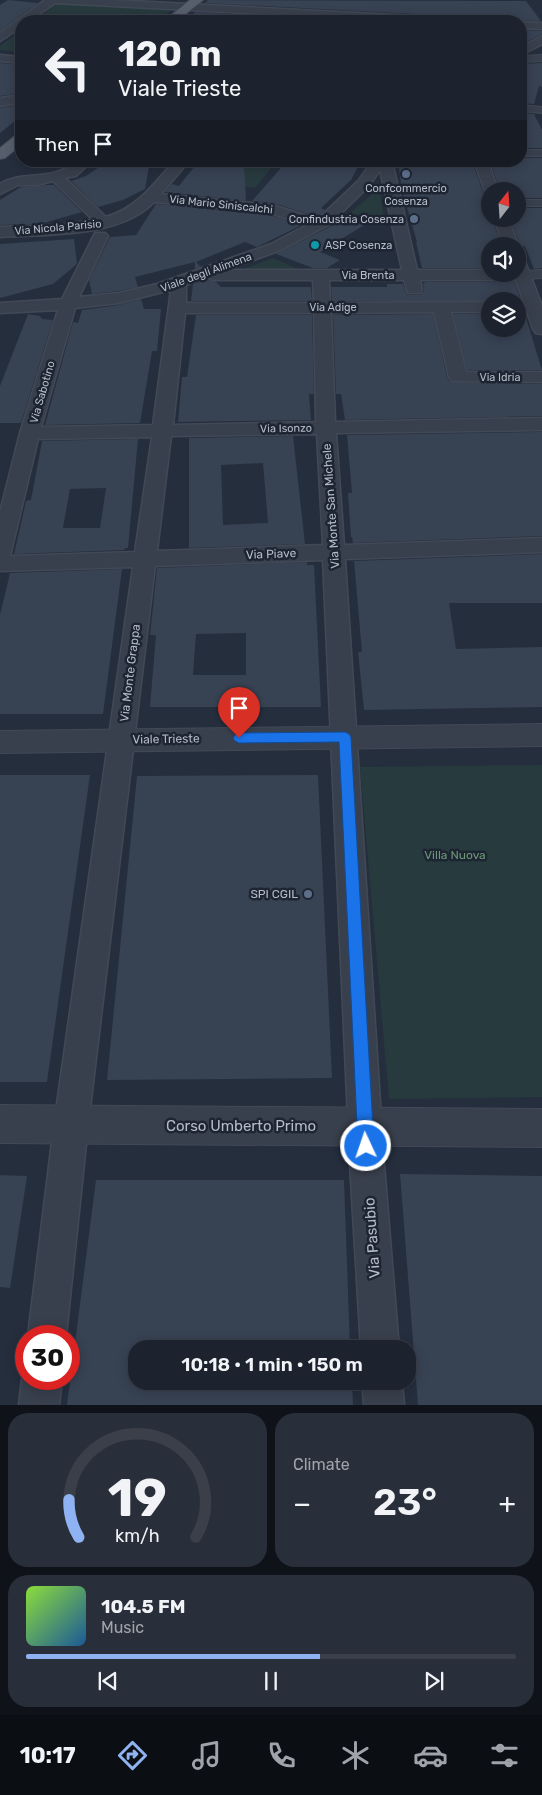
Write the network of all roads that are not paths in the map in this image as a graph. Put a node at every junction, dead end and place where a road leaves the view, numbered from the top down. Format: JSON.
{"nodes":[{"id":1,"x":54,"y":0,"type":"edge"},
{"id":2,"x":317,"y":0,"type":"edge"},
{"id":3,"x":193,"y":3,"type":"edge"},
{"id":4,"x":442,"y":8,"type":"dead end"},
{"id":5,"x":307,"y":12,"type":"junction"},
{"id":6,"x":32,"y":15,"type":"edge"},
{"id":7,"x":178,"y":15,"type":"edge"},
{"id":8,"x":305,"y":15,"type":"edge"},
{"id":9,"x":351,"y":15,"type":"edge"},
{"id":10,"x":440,"y":15,"type":"edge"},
{"id":11,"x":527,"y":25,"type":"edge"},
{"id":12,"x":542,"y":26,"type":"edge"},
{"id":13,"x":15,"y":27,"type":"edge"},
{"id":14,"x":0,"y":38,"type":"edge"},
{"id":15,"x":542,"y":39,"type":"edge"},
{"id":16,"x":527,"y":48,"type":"edge"},
{"id":17,"x":0,"y":58,"type":"edge"},
{"id":18,"x":542,"y":58,"type":"edge"},
{"id":19,"x":15,"y":59,"type":"edge"},
{"id":20,"x":527,"y":59,"type":"edge"},
{"id":21,"x":15,"y":100,"type":"edge"},
{"id":22,"x":0,"y":102,"type":"edge"},
{"id":23,"x":527,"y":109,"type":"edge"},
{"id":24,"x":542,"y":110,"type":"edge"},
{"id":25,"x":15,"y":143,"type":"edge"},
{"id":26,"x":527,"y":153,"type":"edge"},
{"id":27,"x":542,"y":153,"type":"edge"},
{"id":28,"x":0,"y":155,"type":"edge"},
{"id":29,"x":78,"y":167,"type":"edge"},
{"id":30,"x":177,"y":167,"type":"edge"},
{"id":31,"x":375,"y":167,"type":"edge"},
{"id":32,"x":386,"y":167,"type":"edge"},
{"id":33,"x":483,"y":167,"type":"edge"},
{"id":34,"x":57,"y":178,"type":"junction"},
{"id":35,"x":488,"y":182,"type":"edge"},
{"id":36,"x":0,"y":190,"type":"edge"},
{"id":37,"x":150,"y":197,"type":"junction"},
{"id":38,"x":526,"y":203,"type":"edge"},
{"id":39,"x":542,"y":203,"type":"edge"},
{"id":40,"x":320,"y":224,"type":"junction"},
{"id":41,"x":102,"y":229,"type":"junction"},
{"id":42,"x":0,"y":232,"type":"edge"},
{"id":43,"x":526,"y":270,"type":"edge"},
{"id":44,"x":481,"y":271,"type":"edge"},
{"id":45,"x":542,"y":274,"type":"edge"},
{"id":46,"x":321,"y":275,"type":"junction"},
{"id":47,"x":411,"y":275,"type":"junction"},
{"id":48,"x":186,"y":278,"type":"junction"},
{"id":49,"x":524,"y":282,"type":"edge"},
{"id":50,"x":68,"y":304,"type":"junction"},
{"id":51,"x":418,"y":307,"type":"junction"},
{"id":52,"x":441,"y":307,"type":"junction"},
{"id":53,"x":481,"y":307,"type":"edge"},
{"id":54,"x":531,"y":307,"type":"edge"},
{"id":55,"x":0,"y":308,"type":"edge"},
{"id":56,"x":177,"y":308,"type":"junction"},
{"id":57,"x":322,"y":308,"type":"junction"},
{"id":58,"x":542,"y":329,"type":"edge"},
{"id":59,"x":542,"y":377,"type":"edge"},
{"id":60,"x":542,"y":424,"type":"edge"},
{"id":61,"x":326,"y":427,"type":"junction"},
{"id":62,"x":162,"y":430,"type":"junction"},
{"id":63,"x":30,"y":433,"type":"junction"},
{"id":64,"x":542,"y":545,"type":"edge"},
{"id":65,"x":334,"y":552,"type":"junction"},
{"id":66,"x":0,"y":554,"type":"edge"},
{"id":67,"x":144,"y":559,"type":"junction"},
{"id":68,"x":0,"y":564,"type":"edge"},
{"id":69,"x":542,"y":735,"type":"edge"},
{"id":70,"x":345,"y":737,"type":"junction"},
{"id":71,"x":122,"y":739,"type":"junction"},
{"id":72,"x":0,"y":742,"type":"edge"},
{"id":73,"x":0,"y":1124,"type":"edge"},
{"id":74,"x":71,"y":1125,"type":"junction"},
{"id":75,"x":365,"y":1127,"type":"junction"},
{"id":76,"x":542,"y":1128,"type":"edge"},
{"id":77,"x":48,"y":1325,"type":"edge"},
{"id":78,"x":379,"y":1340,"type":"edge"},
{"id":79,"x":41,"y":1390,"type":"edge"},
{"id":80,"x":383,"y":1390,"type":"edge"},
{"id":81,"x":39,"y":1405,"type":"edge"},
{"id":82,"x":384,"y":1405,"type":"edge"}],
"edges":[{"from":1,"to":3,"type":"street"},
{"from":1,"to":6,"type":"street"},
{"from":2,"to":5,"type":"street"},
{"from":3,"to":5,"type":"street"},
{"from":3,"to":7,"type":"main road"},
{"from":4,"to":10,"type":"street"},
{"from":5,"to":8,"type":"street"},
{"from":5,"to":9,"type":"street"},
{"from":11,"to":12,"type":"street"},
{"from":13,"to":14,"type":"street"},
{"from":15,"to":16,"type":"street"},
{"from":17,"to":19,"type":"street"},
{"from":18,"to":20,"type":"street"},
{"from":21,"to":22,"type":"street"},
{"from":23,"to":24,"type":"street"},
{"from":25,"to":28,"type":"main road"},
{"from":26,"to":27,"type":"street"},
{"from":29,"to":34,"type":"street"},
{"from":30,"to":37,"type":"street","name":"Via Nicola Parisio"},
{"from":31,"to":40,"type":"street","name":"Viale degli Alimena"},
{"from":32,"to":47,"type":"street"},
{"from":33,"to":35,"type":"street"},
{"from":34,"to":36,"type":"street"},
{"from":34,"to":41,"type":"street"},
{"from":37,"to":40,"type":"street","name":"Via Mario Siniscalchi"},
{"from":37,"to":41,"type":"street","name":"Via Nicola Parisio"},
{"from":38,"to":39,"type":"street"},
{"from":40,"to":48,"type":"street","name":"Viale degli Alimena"},
{"from":41,"to":42,"type":"street","name":"Via Nicola Parisio"},
{"from":41,"to":50,"type":"street","name":"Via Sabotino"},
{"from":43,"to":45,"type":"street","name":"Via Brenta"},
{"from":44,"to":47,"type":"street","name":"Via Brenta"},
{"from":46,"to":47,"type":"street","name":"Via Brenta"},
{"from":46,"to":48,"type":"street","name":"Via Brenta"},
{"from":46,"to":57,"type":"street","name":"Via Monte San Michele"},
{"from":47,"to":51,"type":"street"},
{"from":48,"to":50,"type":"street","name":"Viale degli Alimena"},
{"from":48,"to":56,"type":"street","name":"Via Monte Grappa"},
{"from":49,"to":54,"type":"street"},
{"from":50,"to":55,"type":"street","name":"Viale degli Alimena"},
{"from":50,"to":63,"type":"street","name":"Via Sabotino"},
{"from":51,"to":52,"type":"street","name":"Via Adige"},
{"from":51,"to":57,"type":"street","name":"Via Adige"},
{"from":52,"to":53,"type":"street","name":"Via Adige"},
{"from":52,"to":59,"type":"street","name":"Via Idria"},
{"from":54,"to":58,"type":"street"},
{"from":56,"to":57,"type":"street","name":"Via Adige"},
{"from":56,"to":62,"type":"street","name":"Via Monte Grappa"},
{"from":57,"to":61,"type":"street","name":"Via Monte San Michele"},
{"from":60,"to":61,"type":"street","name":"Via Isonzo"},
{"from":61,"to":62,"type":"street","name":"Via Isonzo"},
{"from":61,"to":65,"type":"street","name":"Via Monte San Michele"},
{"from":62,"to":63,"type":"street","name":"Via Isonzo"},
{"from":62,"to":67,"type":"street","name":"Via Monte Grappa"},
{"from":63,"to":66,"type":"street","name":"Via Sabotino"},
{"from":64,"to":65,"type":"street","name":"Via Piave"},
{"from":65,"to":67,"type":"street","name":"Via Piave"},
{"from":65,"to":70,"type":"street","name":"Via Monte San Michele"},
{"from":67,"to":68,"type":"street","name":"Via Piave"},
{"from":67,"to":71,"type":"street","name":"Via Monte Grappa"},
{"from":69,"to":70,"type":"street","name":"Viale Trieste"},
{"from":70,"to":71,"type":"street","name":"Viale Trieste"},
{"from":70,"to":75,"type":"street","name":"Via Monte San Michele"},
{"from":71,"to":72,"type":"street","name":"Viale Trieste"},
{"from":71,"to":74,"type":"street","name":"Via Monte Grappa"},
{"from":73,"to":74,"type":"street","name":"Corso Umberto Primo"},
{"from":74,"to":75,"type":"street","name":"Corso Umberto Primo"},
{"from":74,"to":77,"type":"street","name":"Via Monte Grappa"},
{"from":75,"to":76,"type":"street","name":"Corso Umberto Primo"},
{"from":75,"to":78,"type":"street","name":"Via Pasubio"},
{"from":79,"to":81,"type":"street"},
{"from":80,"to":82,"type":"street"}]}
